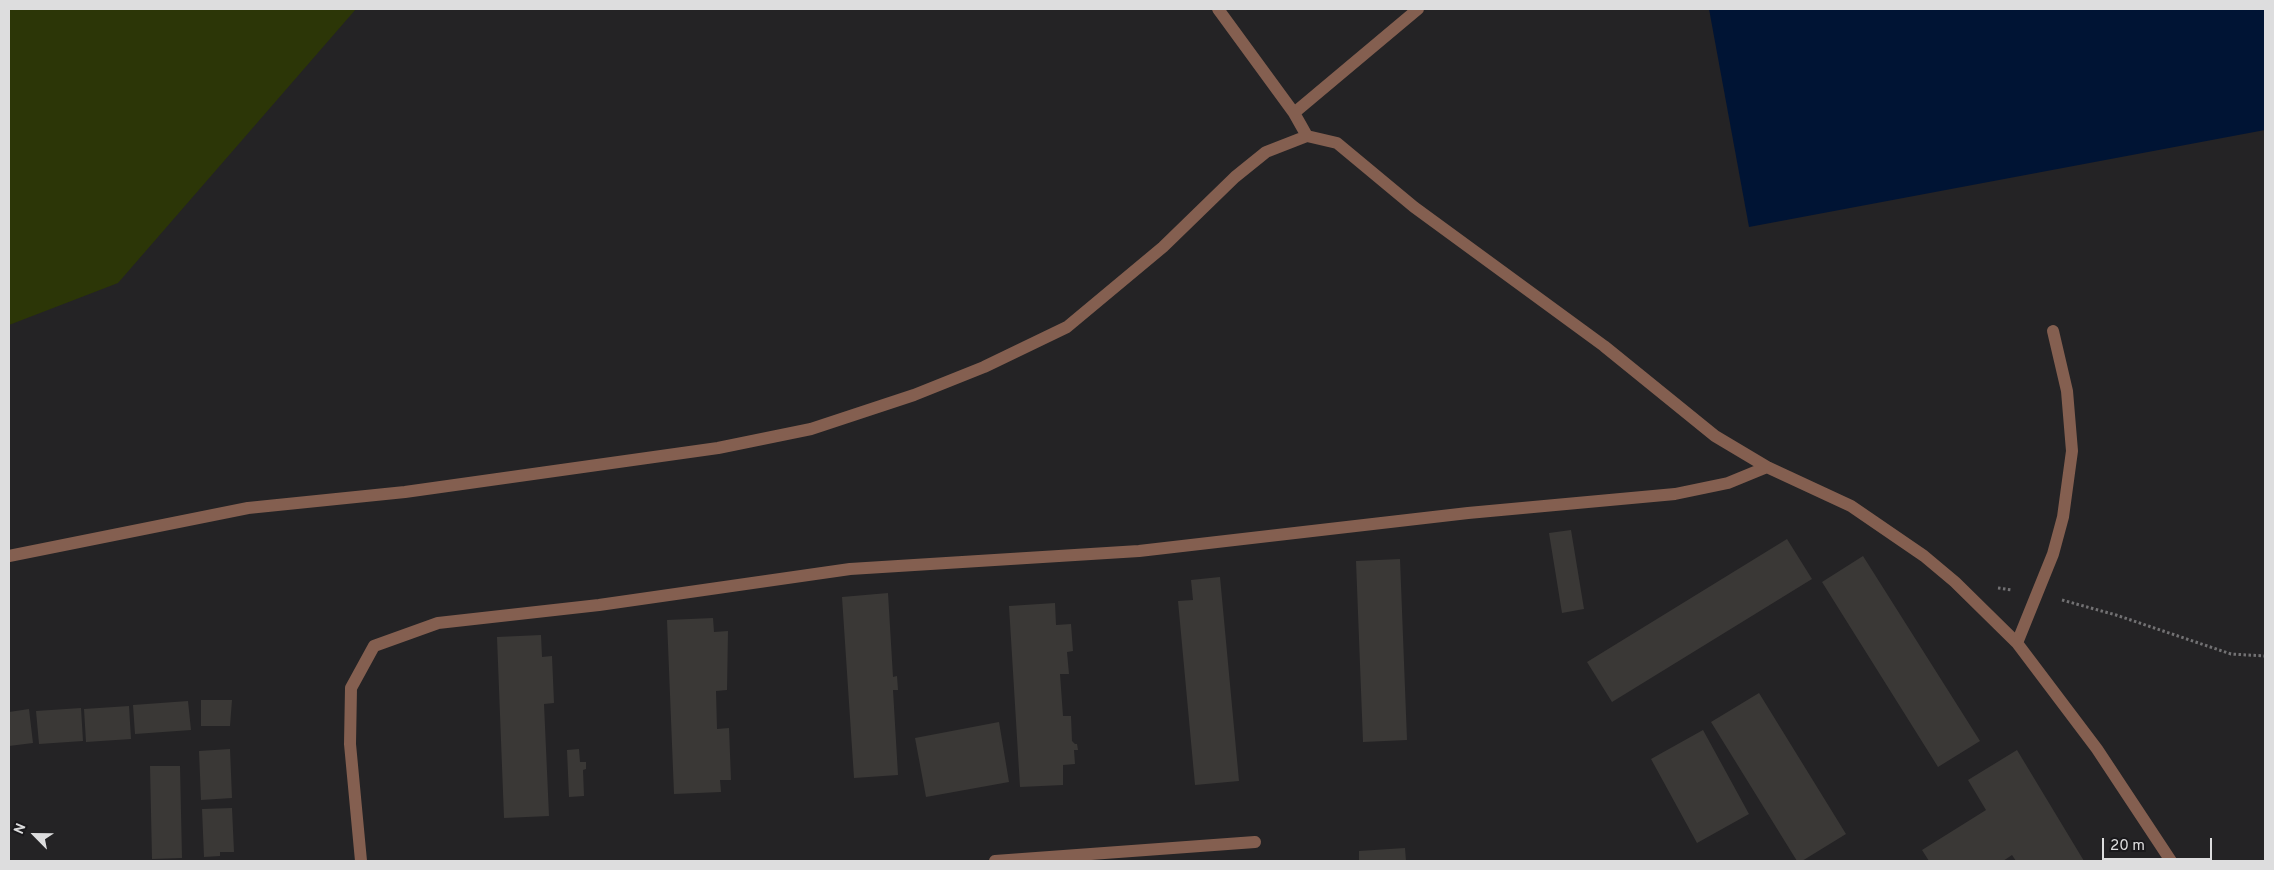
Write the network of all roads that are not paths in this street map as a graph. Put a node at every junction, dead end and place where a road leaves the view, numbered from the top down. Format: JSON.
{"nodes":[{"id":1,"x":1218,"y":9,"type":"edge"},
{"id":2,"x":1418,"y":9,"type":"edge"},
{"id":3,"x":1294,"y":113,"type":"junction"},
{"id":4,"x":1307,"y":136,"type":"junction"},
{"id":5,"x":2053,"y":331,"type":"dead end"},
{"id":6,"x":1767,"y":467,"type":"junction"},
{"id":7,"x":9,"y":556,"type":"edge"},
{"id":8,"x":2018,"y":643,"type":"junction"},
{"id":9,"x":1256,"y":842,"type":"dead end"},
{"id":10,"x":360,"y":861,"type":"edge"},
{"id":11,"x":996,"y":861,"type":"edge"},
{"id":12,"x":2171,"y":861,"type":"edge"}],
"edges":[{"from":1,"to":3,"type":"lane"},
{"from":2,"to":3,"type":"lane"},
{"from":3,"to":4,"type":"lane"},
{"from":4,"to":6,"type":"lane"},
{"from":4,"to":7,"type":"lane"},
{"from":5,"to":8,"type":"lane"},
{"from":6,"to":8,"type":"lane"},
{"from":6,"to":10,"type":"lane"},
{"from":8,"to":12,"type":"lane"},
{"from":9,"to":11,"type":"lane"}]}
